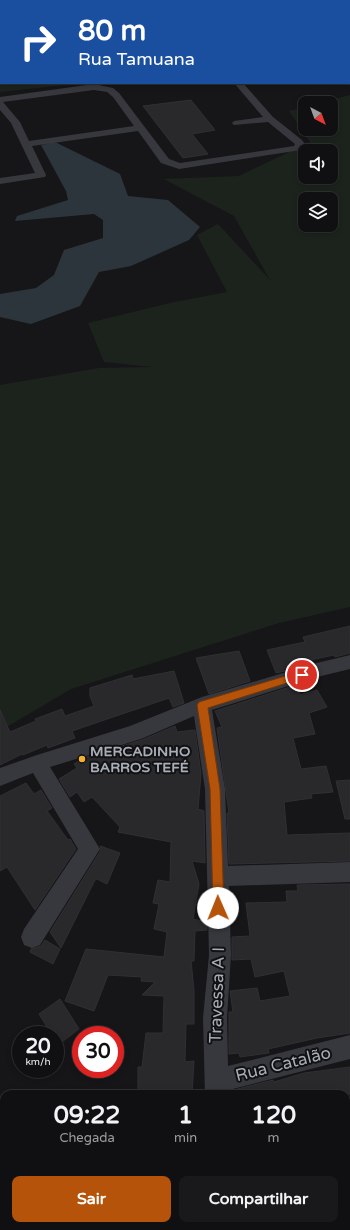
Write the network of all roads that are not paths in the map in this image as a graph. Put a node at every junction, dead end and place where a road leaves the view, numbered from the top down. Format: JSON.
{"nodes":[{"id":1,"x":113,"y":84,"type":"edge"},
{"id":2,"x":239,"y":84,"type":"edge"},
{"id":3,"x":103,"y":88,"type":"junction"},
{"id":4,"x":0,"y":100,"type":"edge"},
{"id":5,"x":0,"y":104,"type":"edge"},
{"id":6,"x":270,"y":119,"type":"junction"},
{"id":7,"x":15,"y":122,"type":"junction"},
{"id":8,"x":237,"y":123,"type":"dead end"},
{"id":9,"x":0,"y":124,"type":"edge"},
{"id":10,"x":141,"y":128,"type":"junction"},
{"id":11,"x":27,"y":144,"type":"junction"},
{"id":12,"x":0,"y":181,"type":"edge"},
{"id":13,"x":350,"y":662,"type":"edge"},
{"id":14,"x":202,"y":705,"type":"junction"},
{"id":15,"x":36,"y":762,"type":"junction"},
{"id":16,"x":0,"y":777,"type":"edge"},
{"id":17,"x":350,"y":872,"type":"edge"},
{"id":18,"x":218,"y":876,"type":"junction"},
{"id":19,"x":32,"y":937,"type":"dead end"},
{"id":20,"x":350,"y":1047,"type":"edge"},
{"id":21,"x":217,"y":1088,"type":"edge"}],
"edges":[{"from":1,"to":3,"type":"street"},
{"from":2,"to":6,"type":"street"},
{"from":3,"to":4,"type":"street"},
{"from":3,"to":10,"type":"street"},
{"from":5,"to":7,"type":"street"},
{"from":6,"to":8,"type":"street"},
{"from":6,"to":10,"type":"street"},
{"from":7,"to":9,"type":"street"},
{"from":7,"to":11,"type":"street"},
{"from":10,"to":11,"type":"street"},
{"from":11,"to":12,"type":"street"},
{"from":13,"to":14,"type":"street"},
{"from":14,"to":15,"type":"street"},
{"from":14,"to":18,"type":"street","name":"Travessa A I"},
{"from":15,"to":16,"type":"street"},
{"from":15,"to":19,"type":"street"},
{"from":17,"to":18,"type":"street"},
{"from":18,"to":21,"type":"street","name":"Travessa A I"},
{"from":20,"to":21,"type":"street","name":"Rua Catalão"}]}
